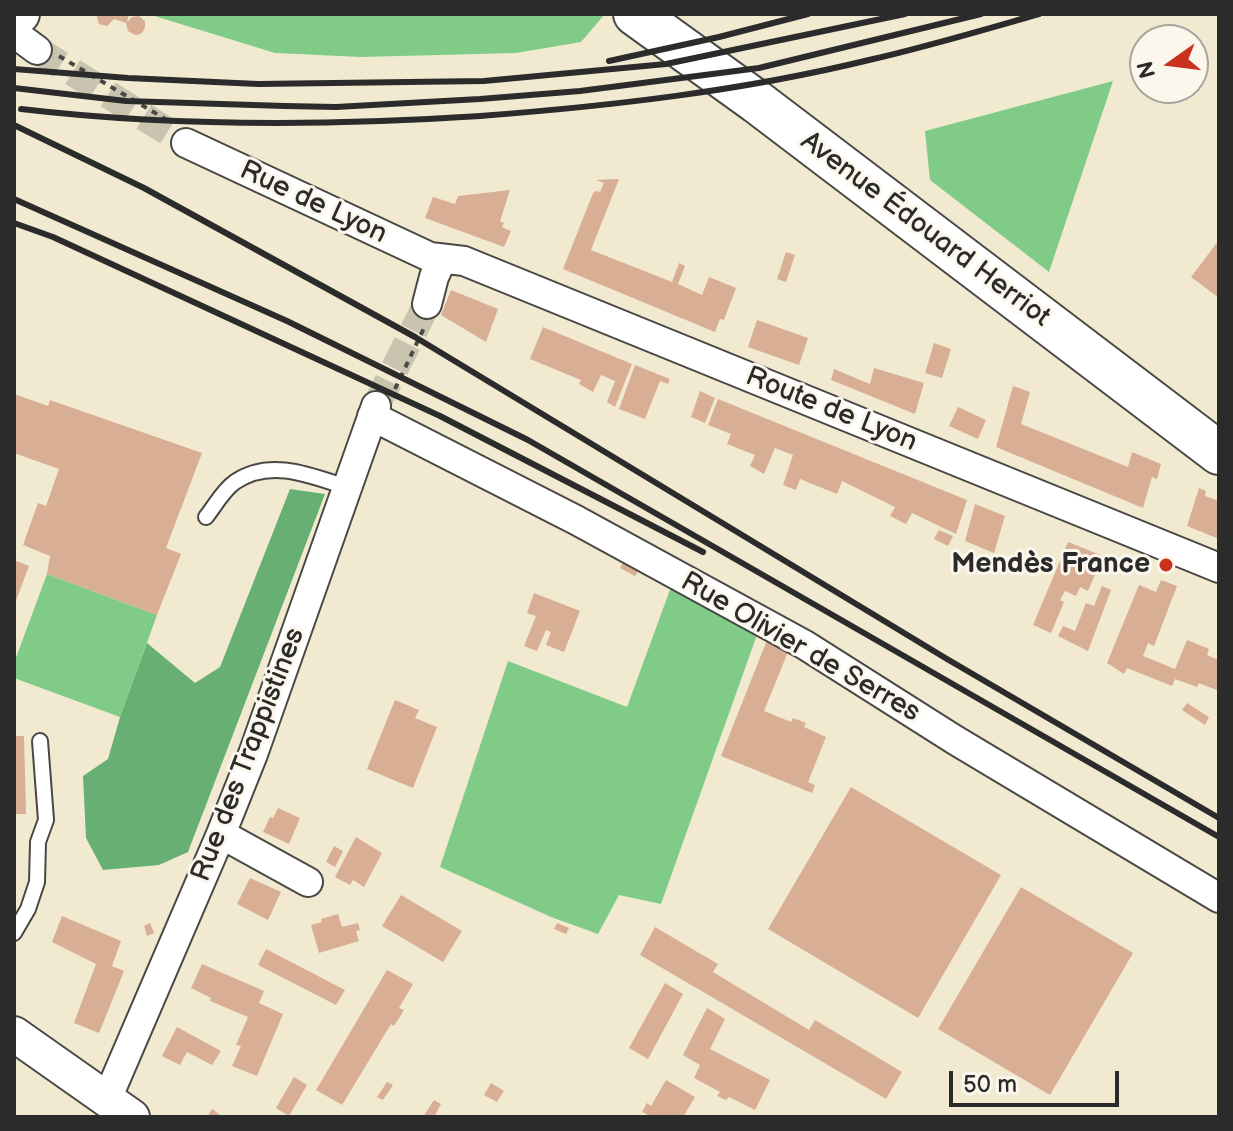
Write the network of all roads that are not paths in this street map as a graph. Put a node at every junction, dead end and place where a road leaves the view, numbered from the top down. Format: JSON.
{"nodes":[{"id":1,"x":20,"y":14,"type":"edge"},
{"id":2,"x":635,"y":14,"type":"edge"},
{"id":3,"x":14,"y":17,"type":"edge"},
{"id":4,"x":14,"y":33,"type":"edge"},
{"id":5,"x":37,"y":50,"type":"tunnel mouth"},
{"id":6,"x":186,"y":143,"type":"tunnel mouth"},
{"id":7,"x":442,"y":259,"type":"junction"},
{"id":8,"x":427,"y":304,"type":"tunnel mouth"},
{"id":9,"x":374,"y":411,"type":"joint"},
{"id":10,"x":1217,"y":453,"type":"edge"},
{"id":11,"x":346,"y":487,"type":"junction"},
{"id":12,"x":206,"y":517,"type":"dead end"},
{"id":13,"x":1219,"y":568,"type":"edge"},
{"id":14,"x":40,"y":741,"type":"dead end"},
{"id":15,"x":221,"y":834,"type":"junction"},
{"id":16,"x":308,"y":882,"type":"dead end"},
{"id":17,"x":1219,"y":898,"type":"edge"},
{"id":18,"x":14,"y":933,"type":"edge"},
{"id":19,"x":14,"y":1034,"type":"edge"},
{"id":20,"x":119,"y":1110,"type":"edge"}],
"edges":[{"from":1,"to":3,"type":"main road"},
{"from":2,"to":10,"type":"main road","name":"Avenue Édouard Herriot"},
{"from":4,"to":5,"type":"street"},
{"from":6,"to":7,"type":"street","name":"Rue de Lyon"},
{"from":7,"to":8,"type":"street"},
{"from":7,"to":13,"type":"street","name":"Route de Lyon"},
{"from":9,"to":11,"type":"street","name":"Rue des Trappistines"},
{"from":9,"to":17,"type":"street","name":"Rue Olivier de Serres"},
{"from":11,"to":12,"type":"lane"},
{"from":11,"to":15,"type":"street","name":"Rue des Trappistines"},
{"from":14,"to":18,"type":"lane"},
{"from":15,"to":16,"type":"street"},
{"from":15,"to":20,"type":"street","name":"Rue des Trappistines"},
{"from":19,"to":20,"type":"street"}]}
